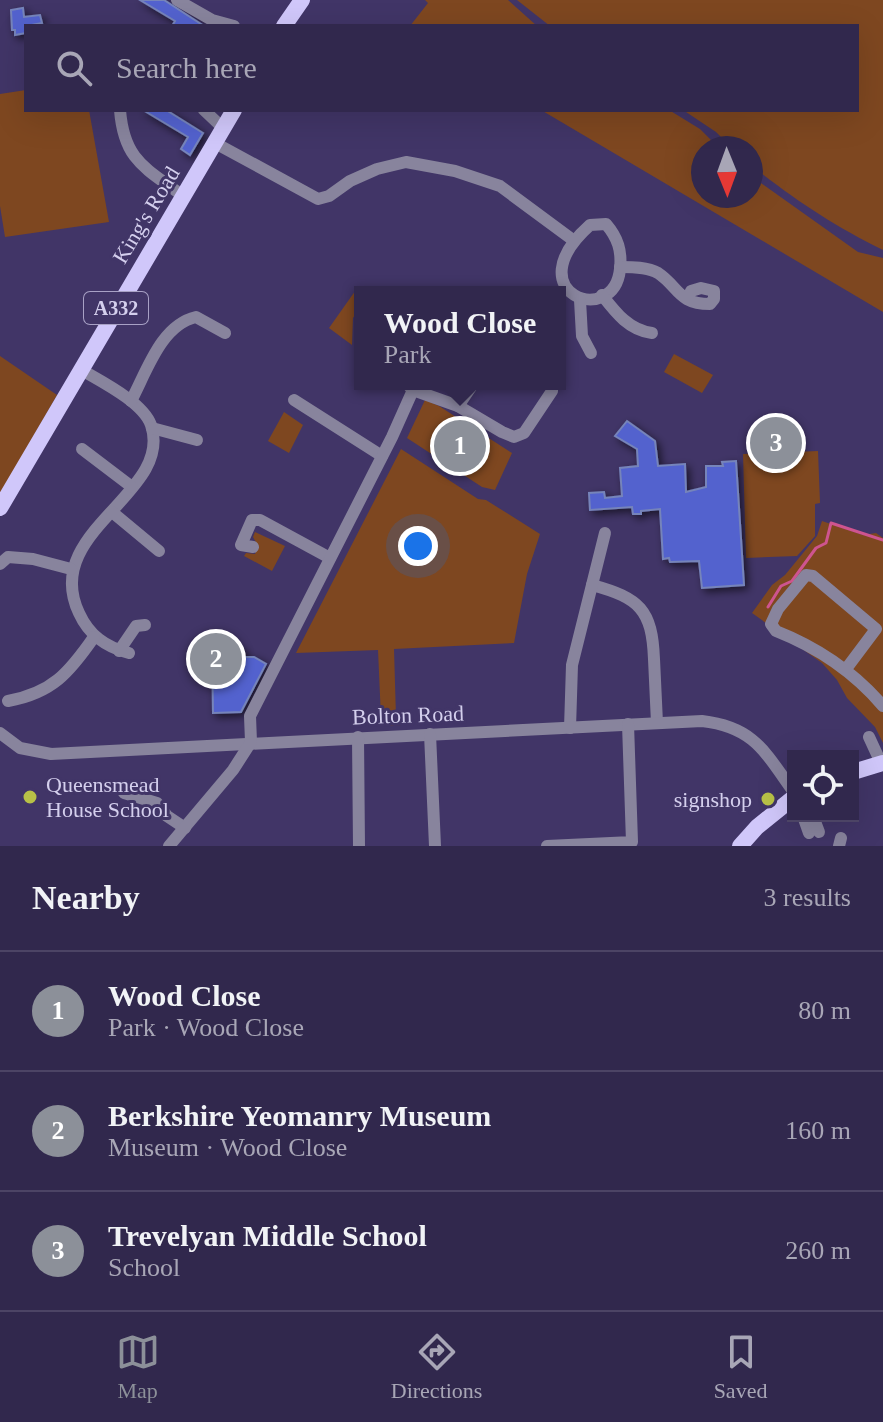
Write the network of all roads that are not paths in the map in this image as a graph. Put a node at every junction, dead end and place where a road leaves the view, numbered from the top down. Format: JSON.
{"nodes":[{"id":1,"x":177,"y":0,"type":"edge"},
{"id":2,"x":302,"y":0,"type":"edge"},
{"id":3,"x":227,"y":24,"type":"edge"},
{"id":4,"x":285,"y":24,"type":"edge"},
{"id":5,"x":120,"y":112,"type":"edge"},
{"id":6,"x":205,"y":112,"type":"edge"},
{"id":7,"x":233,"y":112,"type":"edge"},
{"id":8,"x":219,"y":136,"type":"junction"},
{"id":9,"x":183,"y":196,"type":"junction"},
{"id":10,"x":573,"y":240,"type":"junction"},
{"id":11,"x":620,"y":267,"type":"junction"},
{"id":12,"x":565,"y":286,"type":"edge"},
{"id":13,"x":566,"y":288,"type":"edge"},
{"id":14,"x":602,"y":295,"type":"junction"},
{"id":15,"x":688,"y":298,"type":"dead end"},
{"id":16,"x":580,"y":300,"type":"junction"},
{"id":17,"x":225,"y":333,"type":"dead end"},
{"id":18,"x":652,"y":333,"type":"dead end"},
{"id":19,"x":591,"y":353,"type":"dead end"},
{"id":20,"x":80,"y":369,"type":"junction"},
{"id":21,"x":409,"y":390,"type":"edge"},
{"id":22,"x":420,"y":390,"type":"edge"},
{"id":23,"x":469,"y":390,"type":"edge"},
{"id":24,"x":552,"y":391,"type":"dead end"},
{"id":25,"x":294,"y":400,"type":"dead end"},
{"id":26,"x":131,"y":401,"type":"junction"},
{"id":27,"x":458,"y":406,"type":"junction"},
{"id":28,"x":152,"y":428,"type":"junction"},
{"id":29,"x":197,"y":440,"type":"dead end"},
{"id":30,"x":82,"y":449,"type":"dead end"},
{"id":31,"x":382,"y":456,"type":"junction"},
{"id":32,"x":132,"y":487,"type":"junction"},
{"id":33,"x":0,"y":508,"type":"edge"},
{"id":34,"x":112,"y":512,"type":"junction"},
{"id":35,"x":605,"y":533,"type":"dead end"},
{"id":36,"x":253,"y":547,"type":"dead end"},
{"id":37,"x":159,"y":551,"type":"dead end"},
{"id":38,"x":330,"y":558,"type":"junction"},
{"id":39,"x":0,"y":564,"type":"edge"},
{"id":40,"x":71,"y":569,"type":"junction"},
{"id":41,"x":592,"y":585,"type":"junction"},
{"id":42,"x":145,"y":625,"type":"dead end"},
{"id":43,"x":94,"y":637,"type":"junction"},
{"id":44,"x":846,"y":669,"type":"junction"},
{"id":45,"x":8,"y":701,"type":"dead end"},
{"id":46,"x":883,"y":706,"type":"edge"},
{"id":47,"x":657,"y":723,"type":"junction"},
{"id":48,"x":628,"y":724,"type":"junction"},
{"id":49,"x":570,"y":728,"type":"junction"},
{"id":50,"x":0,"y":733,"type":"edge"},
{"id":51,"x":430,"y":734,"type":"junction"},
{"id":52,"x":358,"y":737,"type":"junction"},
{"id":53,"x":869,"y":737,"type":"dead end"},
{"id":54,"x":251,"y":742,"type":"junction"},
{"id":55,"x":882,"y":763,"type":"edge"},
{"id":56,"x":859,"y":770,"type":"edge"},
{"id":57,"x":787,"y":783,"type":"edge"},
{"id":58,"x":124,"y":793,"type":"dead end"},
{"id":59,"x":787,"y":803,"type":"edge"},
{"id":60,"x":807,"y":822,"type":"edge"},
{"id":61,"x":813,"y":822,"type":"edge"},
{"id":62,"x":185,"y":828,"type":"junction"},
{"id":63,"x":169,"y":846,"type":"edge"},
{"id":64,"x":359,"y":846,"type":"edge"},
{"id":65,"x":435,"y":846,"type":"edge"},
{"id":66,"x":547,"y":846,"type":"edge"},
{"id":67,"x":740,"y":846,"type":"edge"}],
"edges":[{"from":1,"to":3,"type":"street"},
{"from":2,"to":4,"type":"main road"},
{"from":5,"to":9,"type":"street"},
{"from":6,"to":8,"type":"street"},
{"from":7,"to":8,"type":"main road","name":"King's Road","number":"A332"},
{"from":8,"to":9,"type":"main road","name":"King's Road","number":"A332"},
{"from":8,"to":10,"type":"street"},
{"from":9,"to":20,"type":"main road","name":"King's Road","number":"A332"},
{"from":10,"to":11,"type":"street"},
{"from":10,"to":12,"type":"street"},
{"from":11,"to":14,"type":"street"},
{"from":11,"to":15,"type":"street"},
{"from":13,"to":16,"type":"street"},
{"from":14,"to":16,"type":"street"},
{"from":14,"to":18,"type":"street"},
{"from":16,"to":19,"type":"street"},
{"from":17,"to":26,"type":"street"},
{"from":20,"to":26,"type":"street"},
{"from":20,"to":33,"type":"main road","name":"King's Road","number":"A332"},
{"from":21,"to":31,"type":"street"},
{"from":22,"to":27,"type":"street"},
{"from":23,"to":27,"type":"street"},
{"from":24,"to":27,"type":"street"},
{"from":25,"to":31,"type":"street"},
{"from":26,"to":28,"type":"street"},
{"from":28,"to":29,"type":"street"},
{"from":28,"to":32,"type":"street"},
{"from":30,"to":32,"type":"street"},
{"from":31,"to":38,"type":"street"},
{"from":32,"to":34,"type":"street"},
{"from":34,"to":37,"type":"street"},
{"from":34,"to":40,"type":"street"},
{"from":35,"to":41,"type":"street"},
{"from":36,"to":38,"type":"street"},
{"from":38,"to":54,"type":"street"},
{"from":39,"to":40,"type":"street"},
{"from":40,"to":43,"type":"street"},
{"from":41,"to":47,"type":"street"},
{"from":41,"to":49,"type":"street"},
{"from":42,"to":43,"type":"street"},
{"from":43,"to":45,"type":"street"},
{"from":44,"to":44,"type":"street"},
{"from":44,"to":46,"type":"street"},
{"from":47,"to":48,"type":"street","name":"Bolton Road"},
{"from":47,"to":57,"type":"street","name":"Bolton Road"},
{"from":48,"to":49,"type":"street","name":"Bolton Road"},
{"from":48,"to":66,"type":"street"},
{"from":49,"to":51,"type":"street","name":"Bolton Road"},
{"from":50,"to":54,"type":"street","name":"Bolton Road"},
{"from":51,"to":52,"type":"street","name":"Bolton Road"},
{"from":51,"to":65,"type":"street"},
{"from":52,"to":54,"type":"street","name":"Bolton Road"},
{"from":52,"to":64,"type":"street"},
{"from":53,"to":55,"type":"street"},
{"from":54,"to":62,"type":"street"},
{"from":55,"to":56,"type":"main road"},
{"from":58,"to":62,"type":"street"},
{"from":59,"to":67,"type":"main road"},
{"from":60,"to":61,"type":"street"},
{"from":62,"to":63,"type":"street"}]}
